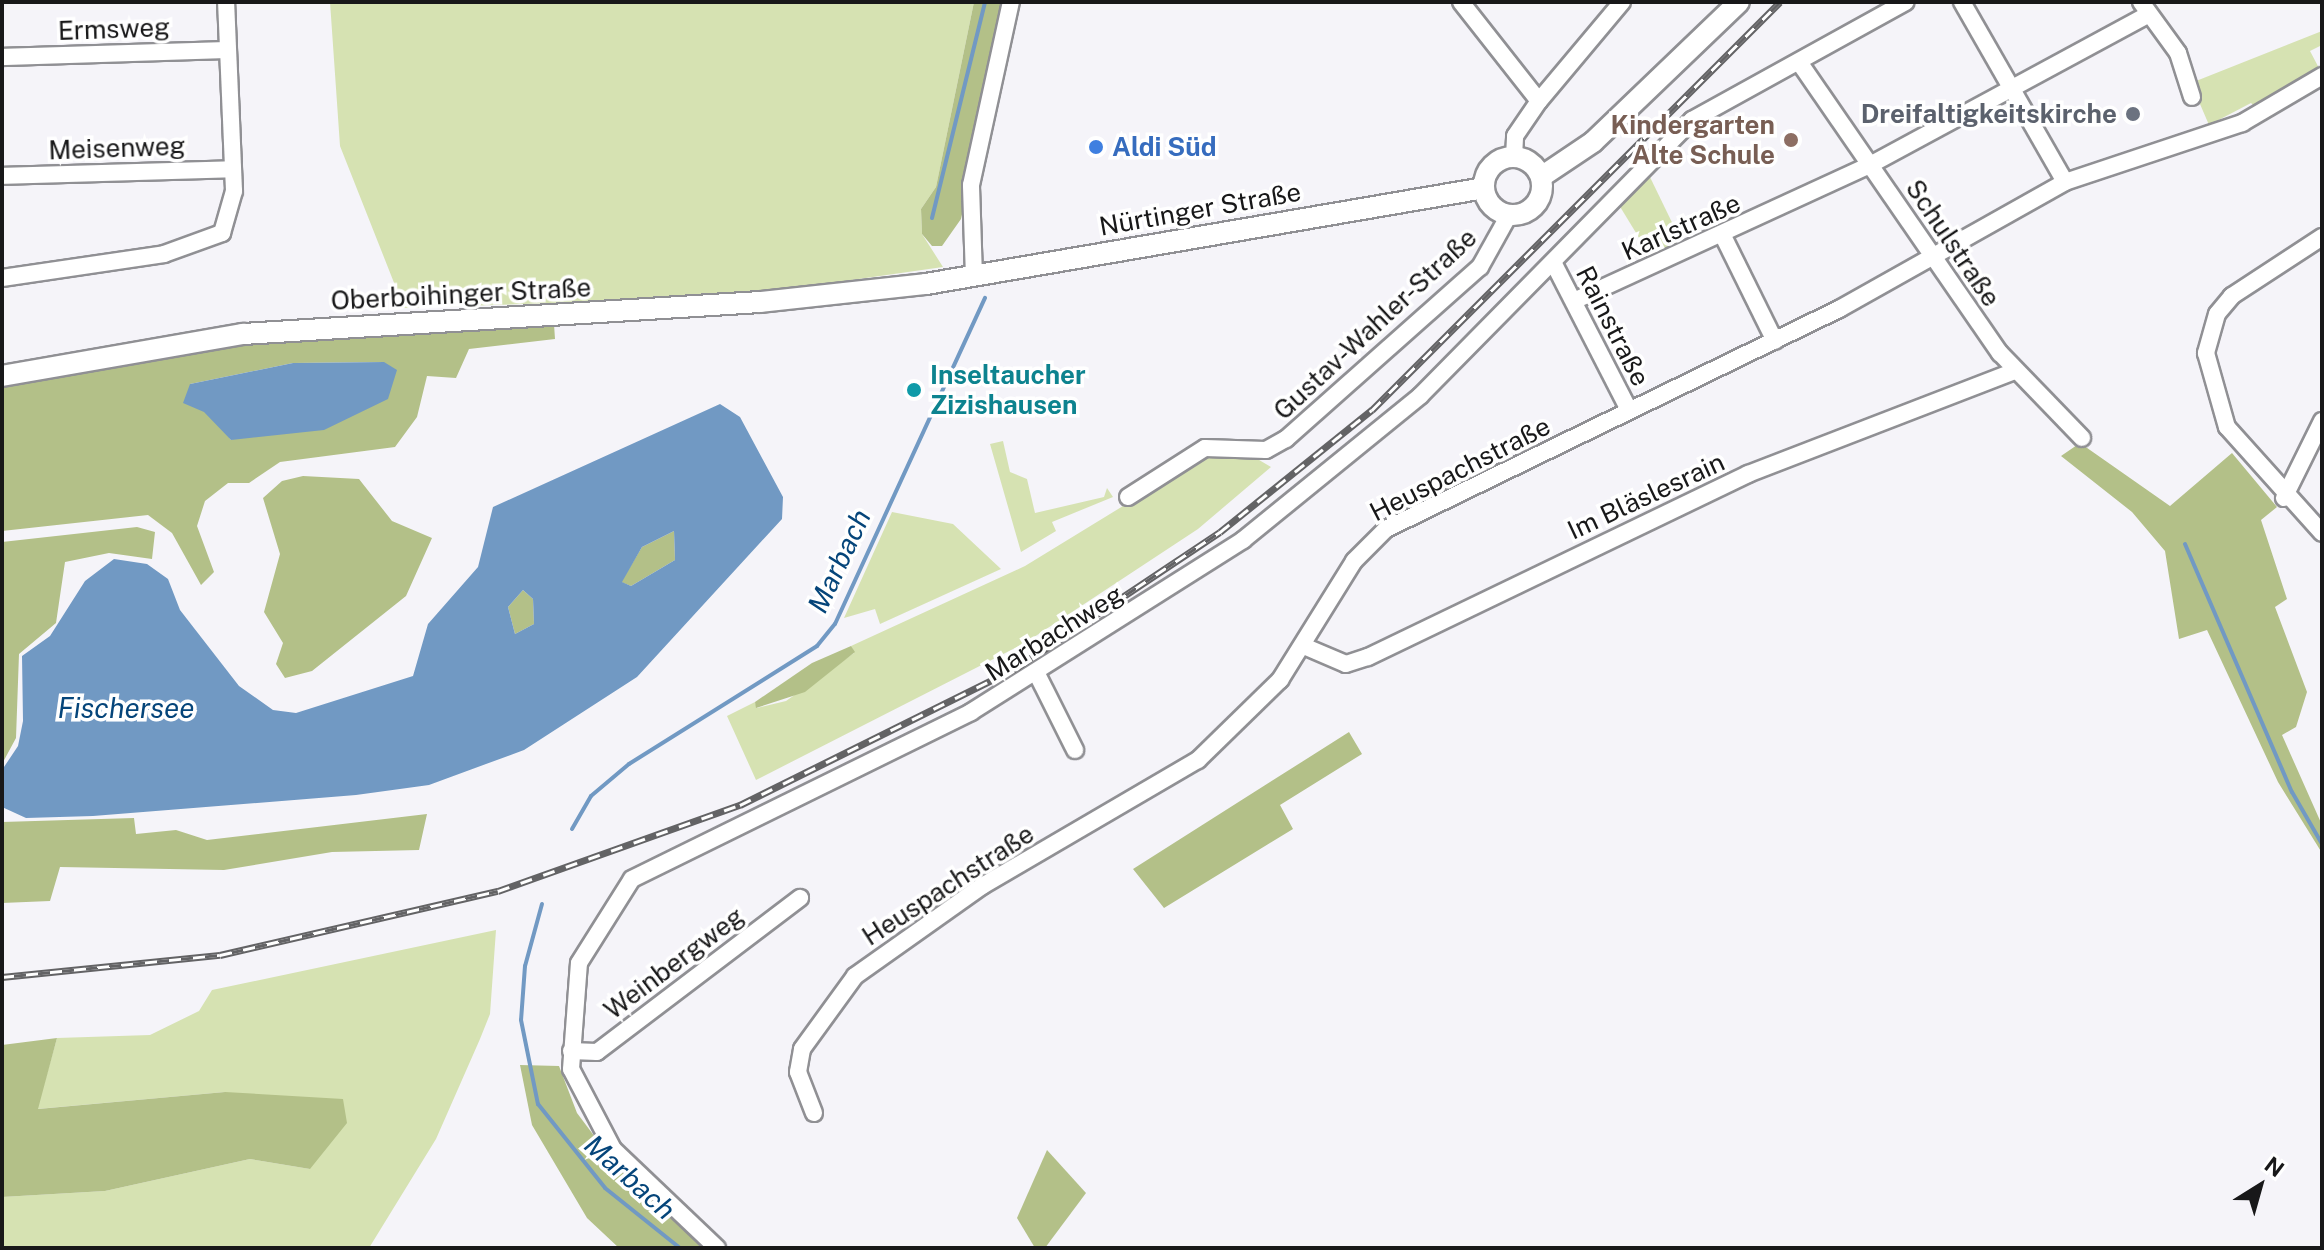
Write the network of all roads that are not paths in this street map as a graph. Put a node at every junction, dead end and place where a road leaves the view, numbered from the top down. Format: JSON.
{"nodes":[{"id":1,"x":226,"y":2,"type":"edge"},
{"id":2,"x":1011,"y":2,"type":"edge"},
{"id":3,"x":1461,"y":2,"type":"edge"},
{"id":4,"x":1622,"y":2,"type":"edge"},
{"id":5,"x":1739,"y":2,"type":"edge"},
{"id":6,"x":1906,"y":2,"type":"edge"},
{"id":7,"x":1962,"y":2,"type":"edge"},
{"id":8,"x":2144,"y":8,"type":"edge"},
{"id":9,"x":227,"y":50,"type":"junction"},
{"id":10,"x":2,"y":57,"type":"edge"},
{"id":11,"x":1792,"y":65,"type":"junction"},
{"id":12,"x":2322,"y":76,"type":"edge"},
{"id":13,"x":2010,"y":88,"type":"junction"},
{"id":14,"x":2192,"y":97,"type":"dead end"},
{"id":15,"x":1539,"y":101,"type":"junction"},
{"id":16,"x":1514,"y":157,"type":"junction"},
{"id":17,"x":1870,"y":165,"type":"junction"},
{"id":18,"x":233,"y":169,"type":"junction"},
{"id":19,"x":2,"y":176,"type":"edge"},
{"id":20,"x":1541,"y":177,"type":"junction"},
{"id":21,"x":2065,"y":182,"type":"junction"},
{"id":22,"x":1484,"y":188,"type":"junction"},
{"id":23,"x":1509,"y":215,"type":"junction"},
{"id":24,"x":1723,"y":236,"type":"junction"},
{"id":25,"x":2322,"y":237,"type":"edge"},
{"id":26,"x":1933,"y":257,"type":"junction"},
{"id":27,"x":1554,"y":264,"type":"junction"},
{"id":28,"x":974,"y":277,"type":"junction"},
{"id":29,"x":2,"y":278,"type":"edge"},
{"id":30,"x":926,"y":284,"type":"joint"},
{"id":31,"x":1574,"y":301,"type":"junction"},
{"id":32,"x":1775,"y":341,"type":"junction"},
{"id":33,"x":2015,"y":371,"type":"junction"},
{"id":34,"x":2,"y":376,"type":"edge"},
{"id":35,"x":1629,"y":410,"type":"junction"},
{"id":36,"x":2322,"y":421,"type":"edge"},
{"id":37,"x":2082,"y":438,"type":"dead end"},
{"id":38,"x":1128,"y":497,"type":"dead end"},
{"id":39,"x":2284,"y":498,"type":"junction"},
{"id":40,"x":2322,"y":533,"type":"edge"},
{"id":41,"x":1306,"y":647,"type":"junction"},
{"id":42,"x":1037,"y":674,"type":"junction"},
{"id":43,"x":1075,"y":750,"type":"dead end"},
{"id":44,"x":800,"y":898,"type":"dead end"},
{"id":45,"x":571,"y":1051,"type":"junction"},
{"id":46,"x":814,"y":1113,"type":"dead end"},
{"id":47,"x":717,"y":1248,"type":"edge"}],
"edges":[{"from":1,"to":9,"type":"street"},
{"from":2,"to":28,"type":"street"},
{"from":3,"to":15,"type":"street"},
{"from":4,"to":15,"type":"street"},
{"from":5,"to":20,"type":"main road"},
{"from":6,"to":11,"type":"street"},
{"from":7,"to":13,"type":"street"},
{"from":8,"to":13,"type":"street","name":"Karlstraße"},
{"from":8,"to":14,"type":"street"},
{"from":9,"to":10,"type":"street","name":"Ermsweg"},
{"from":9,"to":18,"type":"street"},
{"from":11,"to":17,"type":"street","name":"Schulstraße"},
{"from":11,"to":27,"type":"street","name":"Marbachweg"},
{"from":12,"to":21,"type":"street","name":"Heuspachstraße"},
{"from":13,"to":17,"type":"street","name":"Karlstraße"},
{"from":13,"to":21,"type":"street"},
{"from":15,"to":16,"type":"street"},
{"from":16,"to":20,"type":"main road"},
{"from":16,"to":22,"type":"main road"},
{"from":17,"to":24,"type":"street","name":"Karlstraße"},
{"from":17,"to":26,"type":"street","name":"Schulstraße"},
{"from":18,"to":19,"type":"street","name":"Meisenweg"},
{"from":18,"to":29,"type":"street"},
{"from":20,"to":23,"type":"main road"},
{"from":21,"to":26,"type":"street","name":"Heuspachstraße"},
{"from":22,"to":23,"type":"main road"},
{"from":22,"to":28,"type":"main road","name":"Nürtinger Straße"},
{"from":23,"to":38,"type":"street","name":"Gustav-Wahler-Straße"},
{"from":24,"to":31,"type":"street","name":"Karlstraße"},
{"from":24,"to":32,"type":"street"},
{"from":25,"to":39,"type":"street"},
{"from":26,"to":32,"type":"street","name":"Heuspachstraße"},
{"from":26,"to":33,"type":"street","name":"Schulstraße"},
{"from":27,"to":31,"type":"street","name":"Rainstraße"},
{"from":27,"to":42,"type":"street","name":"Marbachweg"},
{"from":28,"to":30,"type":"main road","name":"Nürtinger Straße"},
{"from":30,"to":34,"type":"main road","name":"Oberboihinger Straße"},
{"from":31,"to":35,"type":"street","name":"Rainstraße"},
{"from":32,"to":35,"type":"street","name":"Heuspachstraße"},
{"from":33,"to":37,"type":"street","name":"Schulstraße"},
{"from":33,"to":41,"type":"street","name":"Im Bläslesrain"},
{"from":35,"to":41,"type":"street","name":"Heuspachstraße"},
{"from":36,"to":39,"type":"street"},
{"from":39,"to":40,"type":"street"},
{"from":41,"to":46,"type":"street","name":"Heuspachstraße"},
{"from":42,"to":43,"type":"street"},
{"from":42,"to":45,"type":"street","name":"Marbachweg"},
{"from":44,"to":45,"type":"street","name":"Weinbergweg"},
{"from":45,"to":47,"type":"street","name":"Marbachweg"}]}
